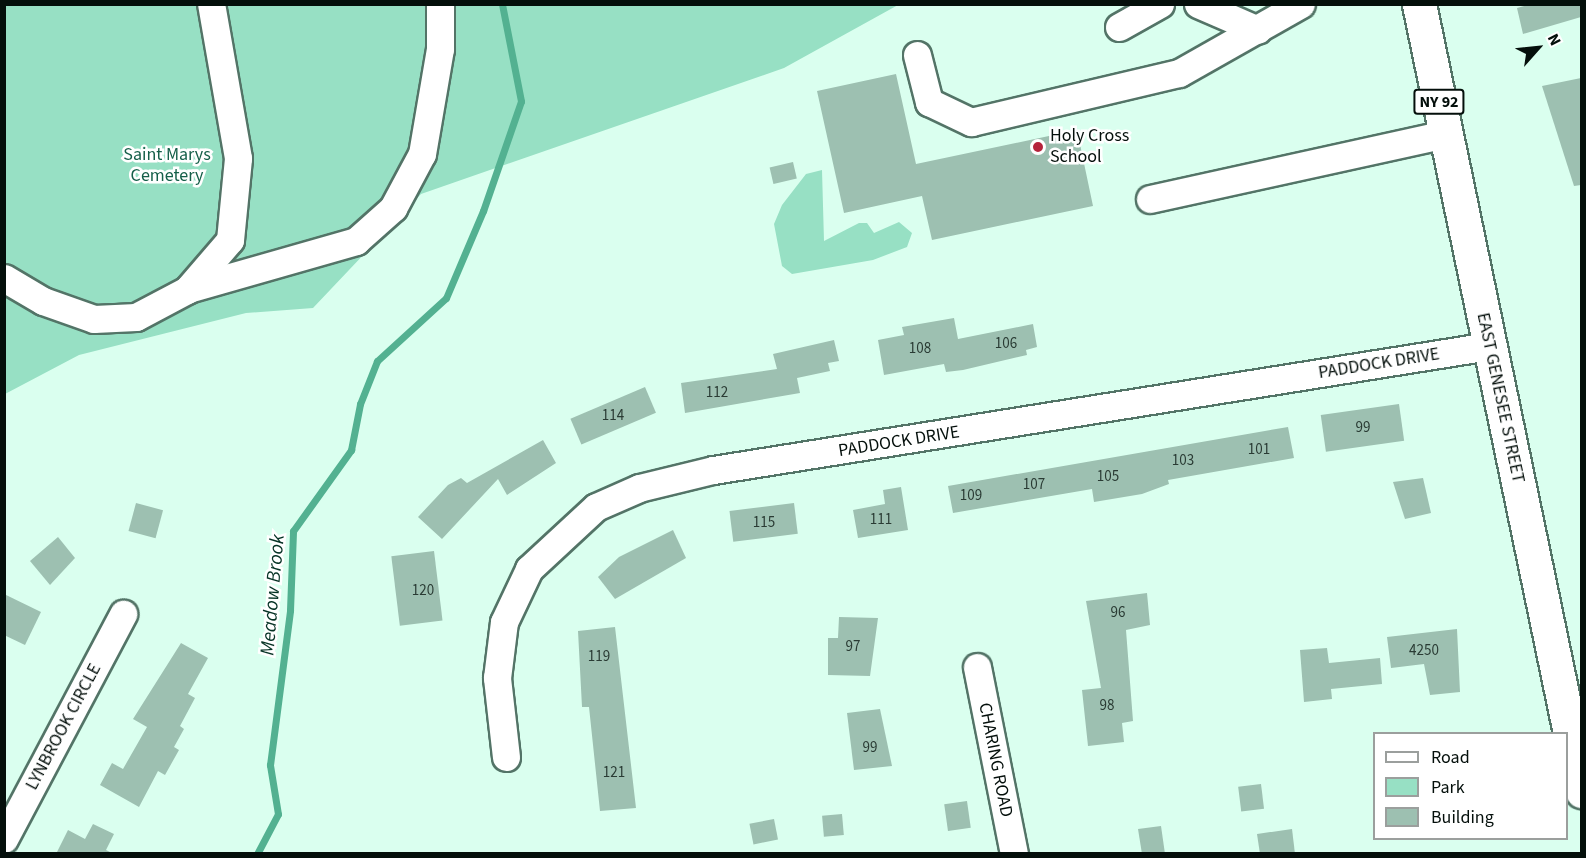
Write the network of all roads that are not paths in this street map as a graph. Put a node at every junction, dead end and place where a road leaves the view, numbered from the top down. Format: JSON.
{"nodes":[{"id":1,"x":211,"y":4,"type":"edge"},
{"id":2,"x":440,"y":4,"type":"edge"},
{"id":3,"x":1160,"y":4,"type":"edge"},
{"id":4,"x":1198,"y":4,"type":"edge"},
{"id":5,"x":1301,"y":4,"type":"edge"},
{"id":6,"x":1419,"y":4,"type":"edge"},
{"id":7,"x":1119,"y":27,"type":"dead end"},
{"id":8,"x":1258,"y":30,"type":"junction"},
{"id":9,"x":916,"y":55,"type":"dead end"},
{"id":10,"x":1445,"y":134,"type":"junction"},
{"id":11,"x":1150,"y":199,"type":"dead end"},
{"id":12,"x":4,"y":278,"type":"edge"},
{"id":13,"x":187,"y":290,"type":"junction"},
{"id":14,"x":1489,"y":346,"type":"junction"},
{"id":15,"x":123,"y":614,"type":"dead end"},
{"id":16,"x":977,"y":667,"type":"dead end"},
{"id":17,"x":1569,"y":680,"type":"edge"},
{"id":18,"x":1576,"y":742,"type":"edge"},
{"id":19,"x":506,"y":757,"type":"dead end"},
{"id":20,"x":1581,"y":791,"type":"edge"},
{"id":21,"x":4,"y":839,"type":"edge"},
{"id":22,"x":1014,"y":854,"type":"edge"}],
"edges":[{"from":1,"to":13,"type":"street"},
{"from":2,"to":13,"type":"street"},
{"from":3,"to":7,"type":"street"},
{"from":4,"to":8,"type":"street"},
{"from":5,"to":8,"type":"street"},
{"from":6,"to":10,"type":"main road","name":"EAST GENESEE STREET","number":"NY 92"},
{"from":8,"to":9,"type":"street"},
{"from":10,"to":11,"type":"street"},
{"from":10,"to":14,"type":"main road","name":"EAST GENESEE STREET","number":"NY 92"},
{"from":12,"to":13,"type":"street"},
{"from":14,"to":17,"type":"main road","name":"EAST GENESEE STREET","number":"NY 92"},
{"from":14,"to":19,"type":"street","name":"PADDOCK DRIVE"},
{"from":15,"to":21,"type":"street","name":"LYNBROOK CIRCLE"},
{"from":16,"to":22,"type":"street","name":"CHARING ROAD"},
{"from":17,"to":18,"type":"main road","name":"EAST GENESEE STREET","number":"NY 92"},
{"from":18,"to":20,"type":"main road","name":"EAST GENESEE STREET","number":"NY 92"}]}
